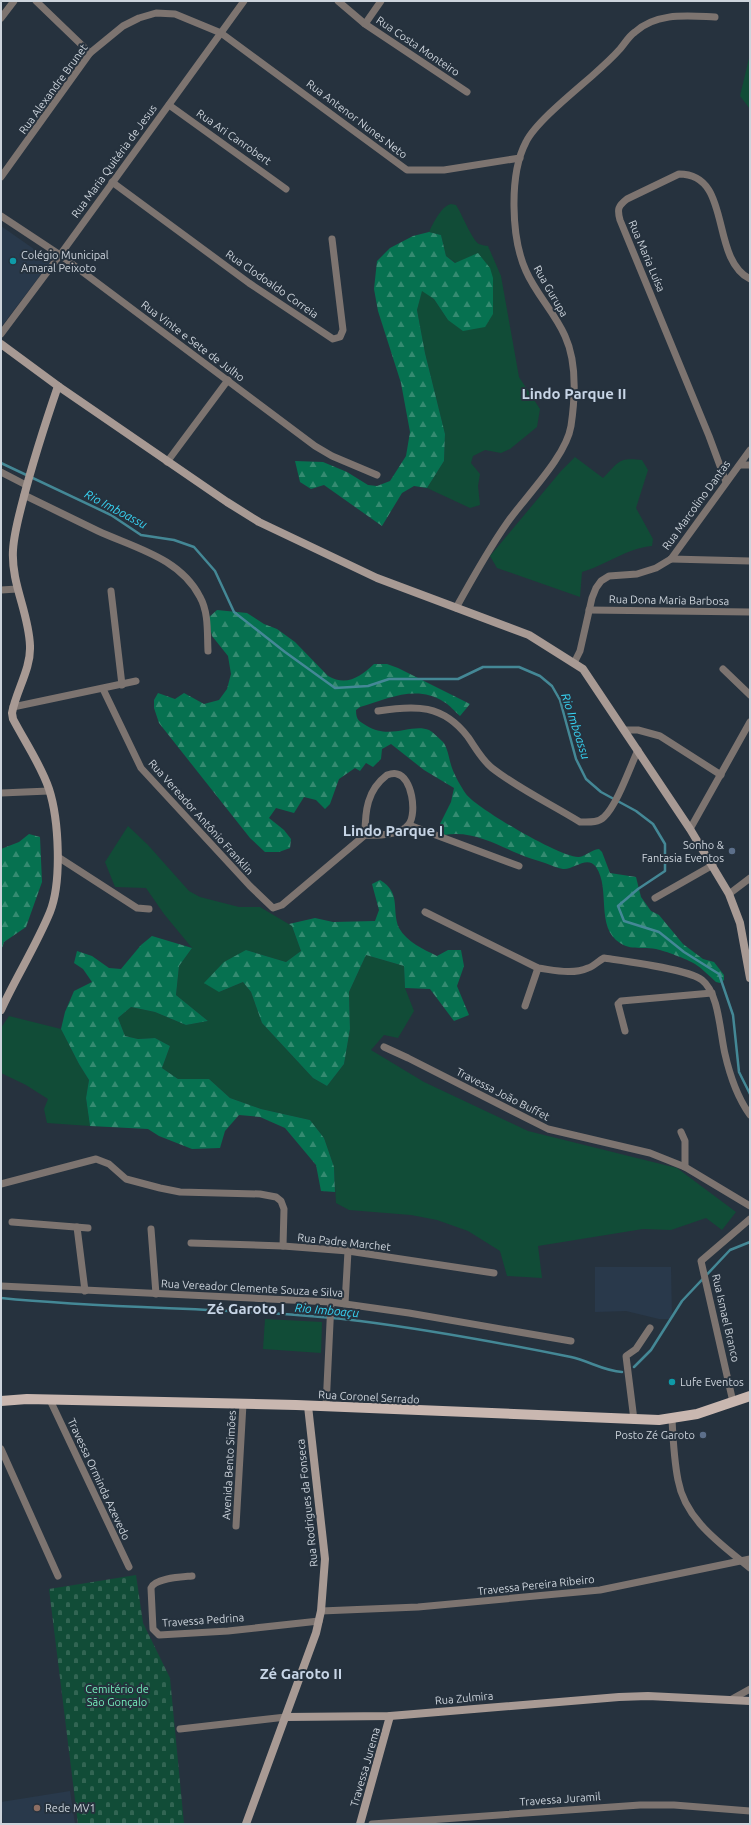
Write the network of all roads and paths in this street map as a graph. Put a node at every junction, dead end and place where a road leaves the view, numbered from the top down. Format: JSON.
{"nodes":[{"id":1,"x":14,"y":1,"type":"edge"},
{"id":2,"x":36,"y":1,"type":"edge"},
{"id":3,"x":244,"y":1,"type":"edge"},
{"id":4,"x":338,"y":1,"type":"edge"},
{"id":5,"x":381,"y":1,"type":"edge"},
{"id":6,"x":715,"y":17,"type":"dead end"},
{"id":7,"x":1,"y":18,"type":"edge"},
{"id":8,"x":365,"y":24,"type":"junction"},
{"id":9,"x":221,"y":33,"type":"junction"},
{"id":10,"x":90,"y":53,"type":"junction"},
{"id":11,"x":467,"y":92,"type":"dead end"},
{"id":12,"x":169,"y":104,"type":"junction"},
{"id":13,"x":520,"y":158,"type":"junction"},
{"id":14,"x":1,"y":177,"type":"edge"},
{"id":15,"x":112,"y":182,"type":"junction"},
{"id":16,"x":286,"y":189,"type":"dead end"},
{"id":17,"x":1,"y":216,"type":"edge"},
{"id":18,"x":332,"y":238,"type":"dead end"},
{"id":19,"x":60,"y":255,"type":"junction"},
{"id":20,"x":750,"y":279,"type":"edge"},
{"id":21,"x":1,"y":334,"type":"edge"},
{"id":22,"x":1,"y":344,"type":"edge"},
{"id":23,"x":228,"y":380,"type":"junction"},
{"id":24,"x":58,"y":386,"type":"junction"},
{"id":25,"x":750,"y":450,"type":"edge"},
{"id":26,"x":167,"y":462,"type":"junction"},
{"id":27,"x":740,"y":465,"type":"junction"},
{"id":28,"x":750,"y":465,"type":"edge"},
{"id":29,"x":1,"y":472,"type":"edge"},
{"id":30,"x":377,"y":475,"type":"dead end"},
{"id":31,"x":726,"y":482,"type":"junction"},
{"id":32,"x":26,"y":483,"type":"junction"},
{"id":33,"x":24,"y":495,"type":"junction"},
{"id":34,"x":671,"y":559,"type":"junction"},
{"id":35,"x":750,"y":561,"type":"edge"},
{"id":36,"x":17,"y":589,"type":"junction"},
{"id":37,"x":1,"y":590,"type":"edge"},
{"id":38,"x":111,"y":591,"type":"dead end"},
{"id":39,"x":456,"y":608,"type":"junction"},
{"id":40,"x":589,"y":610,"type":"junction"},
{"id":41,"x":750,"y":612,"type":"edge"},
{"id":42,"x":208,"y":651,"type":"dead end"},
{"id":43,"x":574,"y":662,"type":"junction"},
{"id":44,"x":723,"y":669,"type":"dead end"},
{"id":45,"x":136,"y":681,"type":"dead end"},
{"id":46,"x":122,"y":684,"type":"junction"},
{"id":47,"x":103,"y":689,"type":"junction"},
{"id":48,"x":750,"y":695,"type":"edge"},
{"id":49,"x":13,"y":707,"type":"junction"},
{"id":50,"x":378,"y":711,"type":"dead end"},
{"id":51,"x":750,"y":722,"type":"edge"},
{"id":52,"x":624,"y":730,"type":"junction"},
{"id":53,"x":638,"y":750,"type":"junction"},
{"id":54,"x":721,"y":775,"type":"junction"},
{"id":55,"x":49,"y":791,"type":"junction"},
{"id":56,"x":1,"y":793,"type":"edge"},
{"id":57,"x":409,"y":825,"type":"junction"},
{"id":58,"x":690,"y":829,"type":"junction"},
{"id":59,"x":365,"y":835,"type":"junction"},
{"id":60,"x":58,"y":857,"type":"junction"},
{"id":61,"x":519,"y":866,"type":"dead end"},
{"id":62,"x":713,"y":866,"type":"junction"},
{"id":63,"x":750,"y":878,"type":"edge"},
{"id":64,"x":729,"y":894,"type":"junction"},
{"id":65,"x":655,"y":898,"type":"dead end"},
{"id":66,"x":149,"y":910,"type":"dead end"},
{"id":67,"x":425,"y":912,"type":"dead end"},
{"id":68,"x":538,"y":968,"type":"junction"},
{"id":69,"x":750,"y":978,"type":"edge"},
{"id":70,"x":712,"y":993,"type":"junction"},
{"id":71,"x":525,"y":1006,"type":"dead end"},
{"id":72,"x":1,"y":1010,"type":"edge"},
{"id":73,"x":625,"y":1031,"type":"dead end"},
{"id":74,"x":384,"y":1047,"type":"dead end"},
{"id":75,"x":750,"y":1115,"type":"edge"},
{"id":76,"x":682,"y":1132,"type":"dead end"},
{"id":77,"x":686,"y":1167,"type":"junction"},
{"id":78,"x":1,"y":1184,"type":"edge"},
{"id":79,"x":750,"y":1206,"type":"edge"},
{"id":80,"x":750,"y":1219,"type":"edge"},
{"id":81,"x":12,"y":1222,"type":"dead end"},
{"id":82,"x":77,"y":1228,"type":"junction"},
{"id":83,"x":88,"y":1228,"type":"dead end"},
{"id":84,"x":151,"y":1229,"type":"dead end"},
{"id":85,"x":191,"y":1243,"type":"dead end"},
{"id":86,"x":283,"y":1246,"type":"junction"},
{"id":87,"x":348,"y":1251,"type":"junction"},
{"id":88,"x":494,"y":1273,"type":"dead end"},
{"id":89,"x":1,"y":1286,"type":"edge"},
{"id":90,"x":85,"y":1291,"type":"junction"},
{"id":91,"x":156,"y":1294,"type":"junction"},
{"id":92,"x":331,"y":1302,"type":"junction"},
{"id":93,"x":345,"y":1304,"type":"junction"},
{"id":94,"x":650,"y":1328,"type":"dead end"},
{"id":95,"x":571,"y":1341,"type":"dead end"},
{"id":96,"x":750,"y":1396,"type":"edge"},
{"id":97,"x":50,"y":1400,"type":"junction"},
{"id":98,"x":1,"y":1401,"type":"edge"},
{"id":99,"x":733,"y":1402,"type":"junction"},
{"id":100,"x":243,"y":1404,"type":"junction"},
{"id":101,"x":308,"y":1406,"type":"junction"},
{"id":102,"x":326,"y":1407,"type":"junction"},
{"id":103,"x":672,"y":1419,"type":"junction"},
{"id":104,"x":634,"y":1420,"type":"junction"},
{"id":105,"x":1,"y":1449,"type":"edge"},
{"id":106,"x":236,"y":1526,"type":"dead end"},
{"id":107,"x":750,"y":1559,"type":"edge"},
{"id":108,"x":742,"y":1561,"type":"junction"},
{"id":109,"x":129,"y":1567,"type":"dead end"},
{"id":110,"x":750,"y":1568,"type":"edge"},
{"id":111,"x":58,"y":1576,"type":"dead end"},
{"id":112,"x":192,"y":1576,"type":"dead end"},
{"id":113,"x":321,"y":1611,"type":"junction"},
{"id":114,"x":319,"y":1621,"type":"junction"},
{"id":115,"x":750,"y":1689,"type":"edge"},
{"id":116,"x":732,"y":1699,"type":"junction"},
{"id":117,"x":750,"y":1701,"type":"edge"},
{"id":118,"x":390,"y":1716,"type":"junction"},
{"id":119,"x":286,"y":1717,"type":"junction"},
{"id":120,"x":180,"y":1730,"type":"dead end"},
{"id":121,"x":750,"y":1811,"type":"edge"},
{"id":122,"x":246,"y":1824,"type":"edge"},
{"id":123,"x":360,"y":1824,"type":"edge"},
{"id":124,"x":372,"y":1824,"type":"edge"}],
"edges":[{"from":1,"to":7,"type":"street"},
{"from":2,"to":10,"type":"street"},
{"from":3,"to":9,"type":"street","name":"Rua Maria Quitéria de Jesus"},
{"from":4,"to":8,"type":"street","name":"Rua Costa Monteiro"},
{"from":5,"to":8,"type":"street"},
{"from":6,"to":13,"type":"street","name":"Rua Gurupa"},
{"from":8,"to":11,"type":"street","name":"Rua Costa Monteiro"},
{"from":9,"to":10,"type":"street","name":"Rua Alexandre Brunet"},
{"from":9,"to":12,"type":"street","name":"Rua Maria Quitéria de Jesus"},
{"from":9,"to":13,"type":"street","name":"Rua Antenor Nunes Neto"},
{"from":10,"to":14,"type":"street","name":"Rua Alexandre Brunet"},
{"from":12,"to":15,"type":"street","name":"Rua Maria Quitéria de Jesus"},
{"from":12,"to":16,"type":"street","name":"Rua Ari Canrobert"},
{"from":13,"to":39,"type":"street","name":"Rua Gurupa"},
{"from":15,"to":18,"type":"street","name":"Rua Clodoaldo Correia"},
{"from":15,"to":19,"type":"street","name":"Rua Maria Quitéria de Jesus"},
{"from":17,"to":19,"type":"street","name":"Rua Vinte e Sete de Julho"},
{"from":19,"to":21,"type":"street","name":"Rua Maria Quitéria de Jesus"},
{"from":19,"to":23,"type":"street","name":"Rua Vinte e Sete de Julho"},
{"from":20,"to":31,"type":"street","name":"Rua Maria Luísa"},
{"from":22,"to":24,"type":"main road"},
{"from":23,"to":26,"type":"street"},
{"from":23,"to":30,"type":"street","name":"Rua Vinte e Sete de Julho"},
{"from":24,"to":26,"type":"main road"},
{"from":24,"to":32,"type":"main road"},
{"from":25,"to":27,"type":"street","name":"Rua Marcolino Dantas"},
{"from":26,"to":39,"type":"main road"},
{"from":27,"to":28,"type":"street"},
{"from":27,"to":31,"type":"street","name":"Rua Marcolino Dantas"},
{"from":29,"to":32,"type":"street"},
{"from":31,"to":34,"type":"street","name":"Rua Marcolino Dantas"},
{"from":32,"to":33,"type":"main road"},
{"from":33,"to":36,"type":"main road"},
{"from":33,"to":42,"type":"street"},
{"from":34,"to":35,"type":"street"},
{"from":34,"to":40,"type":"street","name":"Rua Marcolino Dantas"},
{"from":36,"to":37,"type":"street"},
{"from":36,"to":49,"type":"main road"},
{"from":38,"to":46,"type":"street"},
{"from":39,"to":43,"type":"main road"},
{"from":40,"to":41,"type":"street","name":"Rua Dona Maria Barbosa"},
{"from":40,"to":43,"type":"street","name":"Rua Marcolino Dantas"},
{"from":43,"to":52,"type":"main road"},
{"from":44,"to":48,"type":"street"},
{"from":45,"to":46,"type":"street"},
{"from":46,"to":47,"type":"street"},
{"from":47,"to":49,"type":"street"},
{"from":47,"to":59,"type":"street","name":"Rua Vereador Antônio Franklin"},
{"from":49,"to":55,"type":"main road"},
{"from":50,"to":53,"type":"street"},
{"from":51,"to":54,"type":"street"},
{"from":52,"to":53,"type":"main road"},
{"from":52,"to":54,"type":"street"},
{"from":53,"to":58,"type":"main road"},
{"from":54,"to":58,"type":"street"},
{"from":55,"to":56,"type":"street"},
{"from":55,"to":60,"type":"main road"},
{"from":57,"to":59,"type":"street"},
{"from":57,"to":59,"type":"street"},
{"from":57,"to":61,"type":"street"},
{"from":58,"to":62,"type":"main road"},
{"from":60,"to":66,"type":"street"},
{"from":60,"to":72,"type":"main road"},
{"from":62,"to":64,"type":"main road"},
{"from":62,"to":65,"type":"street"},
{"from":63,"to":64,"type":"street"},
{"from":64,"to":69,"type":"main road"},
{"from":67,"to":68,"type":"street"},
{"from":68,"to":70,"type":"street"},
{"from":68,"to":71,"type":"street"},
{"from":70,"to":73,"type":"street"},
{"from":70,"to":75,"type":"street"},
{"from":74,"to":77,"type":"street","name":"Travessa João Buffet"},
{"from":76,"to":77,"type":"street"},
{"from":77,"to":79,"type":"street","name":"Travessa João Buffet"},
{"from":78,"to":86,"type":"street"},
{"from":80,"to":99,"type":"street","name":"Rua Ismael Branco"},
{"from":81,"to":82,"type":"street"},
{"from":82,"to":83,"type":"street"},
{"from":82,"to":90,"type":"street"},
{"from":84,"to":91,"type":"street"},
{"from":85,"to":86,"type":"street","name":"Rua Padre Marchet"},
{"from":86,"to":87,"type":"street","name":"Rua Padre Marchet"},
{"from":87,"to":88,"type":"street","name":"Rua Padre Marchet"},
{"from":87,"to":93,"type":"street"},
{"from":89,"to":90,"type":"street","name":"Rua Vereador Clemente Souza e Silva"},
{"from":90,"to":91,"type":"street","name":"Rua Vereador Clemente Souza e Silva"},
{"from":91,"to":92,"type":"street","name":"Rua Vereador Clemente Souza e Silva"},
{"from":92,"to":93,"type":"street","name":"Rua Vereador Clemente Souza e Silva"},
{"from":92,"to":102,"type":"street"},
{"from":93,"to":95,"type":"street","name":"Rua Vereador Clemente Souza e Silva"},
{"from":94,"to":104,"type":"street"},
{"from":96,"to":99,"type":"main road","name":"Rua Coronel Serrado"},
{"from":97,"to":98,"type":"main road","name":"Rua Coronel Serrado"},
{"from":97,"to":100,"type":"main road","name":"Rua Coronel Serrado"},
{"from":97,"to":109,"type":"street","name":"Travessa Orminda Azevedo"},
{"from":99,"to":103,"type":"main road","name":"Rua Coronel Serrado"},
{"from":100,"to":101,"type":"main road","name":"Rua Coronel Serrado"},
{"from":100,"to":106,"type":"street","name":"Avenida Bento Simões"},
{"from":101,"to":102,"type":"main road","name":"Rua Coronel Serrado"},
{"from":101,"to":113,"type":"main road","name":"Rua Rodrigues da Fonseca"},
{"from":102,"to":104,"type":"main road","name":"Rua Coronel Serrado"},
{"from":103,"to":104,"type":"main road","name":"Rua Coronel Serrado"},
{"from":103,"to":108,"type":"street"},
{"from":105,"to":111,"type":"street"},
{"from":107,"to":108,"type":"street","name":"Travessa Pereira Ribeiro"},
{"from":108,"to":110,"type":"street"},
{"from":108,"to":113,"type":"street","name":"Travessa Pereira Ribeiro"},
{"from":112,"to":114,"type":"street","name":"Travessa Pedrina"},
{"from":113,"to":114,"type":"main road","name":"Rua Rodrigues da Fonseca"},
{"from":114,"to":119,"type":"main road","name":"Rua Rodrigues da Fonseca"},
{"from":115,"to":116,"type":"street"},
{"from":116,"to":117,"type":"main road","name":"Rua Zulmira"},
{"from":116,"to":118,"type":"main road","name":"Rua Zulmira"},
{"from":118,"to":119,"type":"main road","name":"Rua Zulmira"},
{"from":118,"to":123,"type":"main road","name":"Travessa Jurema"},
{"from":119,"to":120,"type":"street","name":"Rua Zulmira"},
{"from":119,"to":122,"type":"main road","name":"Rua Rodrigues da Fonseca"},
{"from":121,"to":124,"type":"street","name":"Travessa Juramil"}]}
